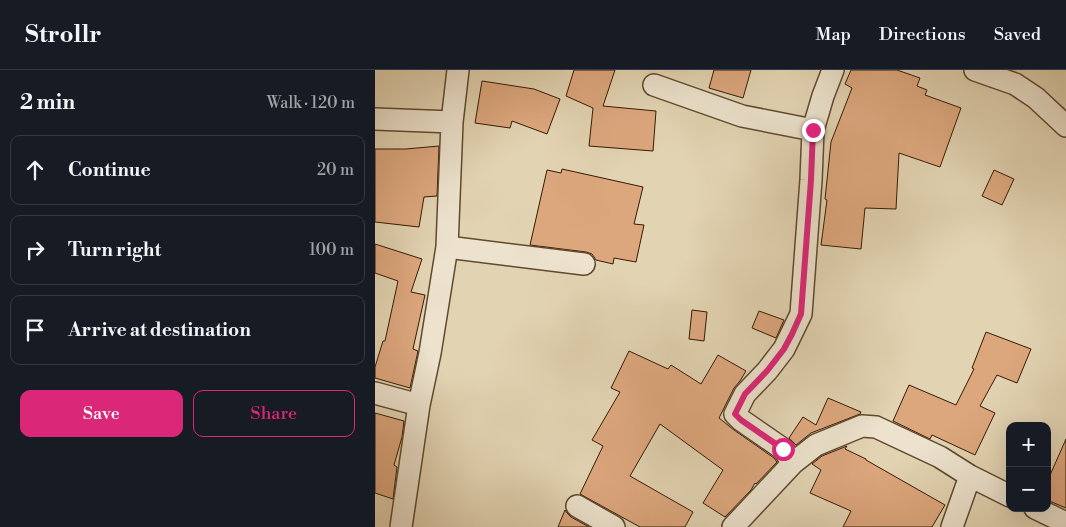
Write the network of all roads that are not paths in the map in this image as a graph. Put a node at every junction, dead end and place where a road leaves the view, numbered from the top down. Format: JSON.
{"nodes":[{"id":1,"x":459,"y":70,"type":"edge"},
{"id":2,"x":833,"y":70,"type":"edge"},
{"id":3,"x":975,"y":70,"type":"edge"},
{"id":4,"x":654,"y":85,"type":"dead end"},
{"id":5,"x":375,"y":119,"type":"edge"},
{"id":6,"x":452,"y":122,"type":"junction"},
{"id":7,"x":1066,"y":126,"type":"edge"},
{"id":8,"x":813,"y":130,"type":"junction"},
{"id":9,"x":447,"y":247,"type":"junction"},
{"id":10,"x":584,"y":264,"type":"dead end"},
{"id":11,"x":375,"y":393,"type":"edge"},
{"id":12,"x":419,"y":405,"type":"junction"},
{"id":13,"x":793,"y":463,"type":"junction"},
{"id":14,"x":970,"y":476,"type":"junction"},
{"id":15,"x":1006,"y":494,"type":"edge"},
{"id":16,"x":577,"y":506,"type":"dead end"},
{"id":17,"x":1043,"y":512,"type":"edge"},
{"id":18,"x":1066,"y":523,"type":"edge"},
{"id":19,"x":401,"y":527,"type":"edge"},
{"id":20,"x":614,"y":527,"type":"edge"},
{"id":21,"x":733,"y":527,"type":"edge"},
{"id":22,"x":951,"y":527,"type":"edge"}],
"edges":[{"from":1,"to":6,"type":"street"},
{"from":2,"to":8,"type":"street"},
{"from":3,"to":7,"type":"street"},
{"from":4,"to":8,"type":"street"},
{"from":5,"to":6,"type":"street"},
{"from":6,"to":9,"type":"street"},
{"from":8,"to":13,"type":"street"},
{"from":9,"to":10,"type":"street"},
{"from":9,"to":12,"type":"street"},
{"from":11,"to":12,"type":"street"},
{"from":12,"to":19,"type":"street"},
{"from":13,"to":14,"type":"street"},
{"from":13,"to":21,"type":"street"},
{"from":14,"to":15,"type":"street"},
{"from":14,"to":22,"type":"street"},
{"from":16,"to":20,"type":"street"},
{"from":17,"to":18,"type":"street"}]}
